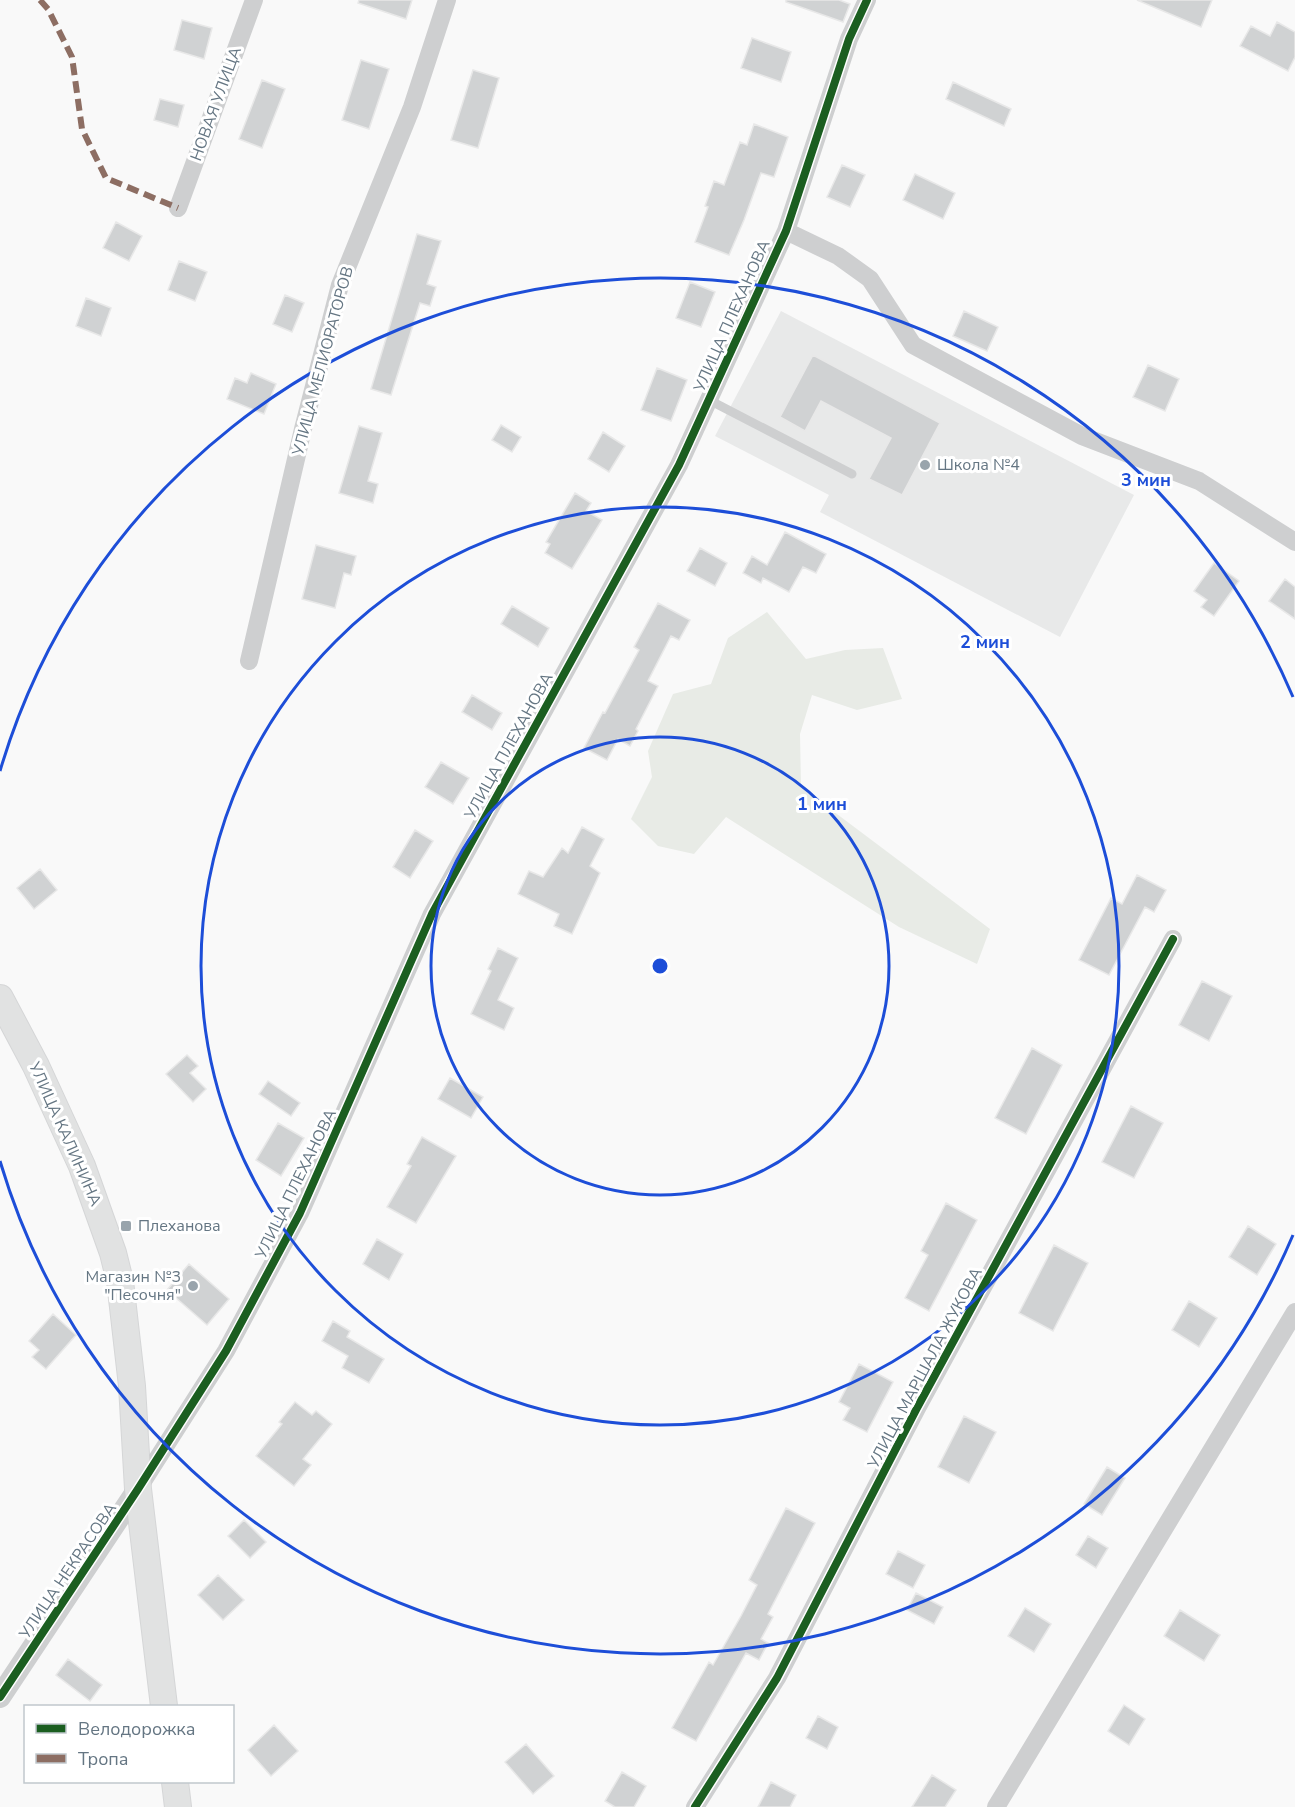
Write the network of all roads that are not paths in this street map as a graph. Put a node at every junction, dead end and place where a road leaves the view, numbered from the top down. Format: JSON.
{"nodes":[{"id":1,"x":254,"y":0,"type":"edge"},
{"id":2,"x":447,"y":0,"type":"edge"},
{"id":3,"x":867,"y":0,"type":"edge"},
{"id":4,"x":178,"y":208,"type":"dead end"},
{"id":5,"x":786,"y":231,"type":"junction"},
{"id":6,"x":709,"y":400,"type":"junction"},
{"id":7,"x":852,"y":474,"type":"dead end"},
{"id":8,"x":1295,"y":542,"type":"edge"},
{"id":9,"x":249,"y":661,"type":"dead end"},
{"id":10,"x":1173,"y":939,"type":"dead end"},
{"id":11,"x":0,"y":998,"type":"edge"},
{"id":12,"x":1295,"y":1312,"type":"edge"},
{"id":13,"x":138,"y":1489,"type":"junction"},
{"id":14,"x":0,"y":1697,"type":"edge"},
{"id":15,"x":164,"y":1705,"type":"edge"},
{"id":16,"x":174,"y":1783,"type":"edge"},
{"id":17,"x":178,"y":1807,"type":"edge"},
{"id":18,"x":696,"y":1807,"type":"edge"},
{"id":19,"x":996,"y":1807,"type":"edge"}],
"edges":[{"from":1,"to":4,"type":"street","name":"НОВАЯ УЛИЦА"},
{"from":2,"to":9,"type":"street","name":"УЛИЦА МЕЛИОРАТОРОВ"},
{"from":3,"to":5,"type":"street","name":"УЛИЦА ПЛЕХАНОВА"},
{"from":5,"to":6,"type":"street","name":"УЛИЦА ПЛЕХАНОВА"},
{"from":5,"to":8,"type":"street","name":"УЛИЦА ПЛЕХАНОВА"},
{"from":6,"to":7,"type":"lane"},
{"from":6,"to":13,"type":"street","name":"УЛИЦА ПЛЕХАНОВА"},
{"from":10,"to":18,"type":"street","name":"УЛИЦА МАРШАЛА ЖУКОВА"},
{"from":11,"to":13,"type":"main road","name":"УЛИЦА КАЛИНИНА"},
{"from":12,"to":19,"type":"street"},
{"from":13,"to":14,"type":"street","name":"УЛИЦА НЕКРАСОВА"},
{"from":13,"to":15,"type":"main road","name":"УЛИЦА КАЛИНИНА"},
{"from":16,"to":17,"type":"main road"}]}
